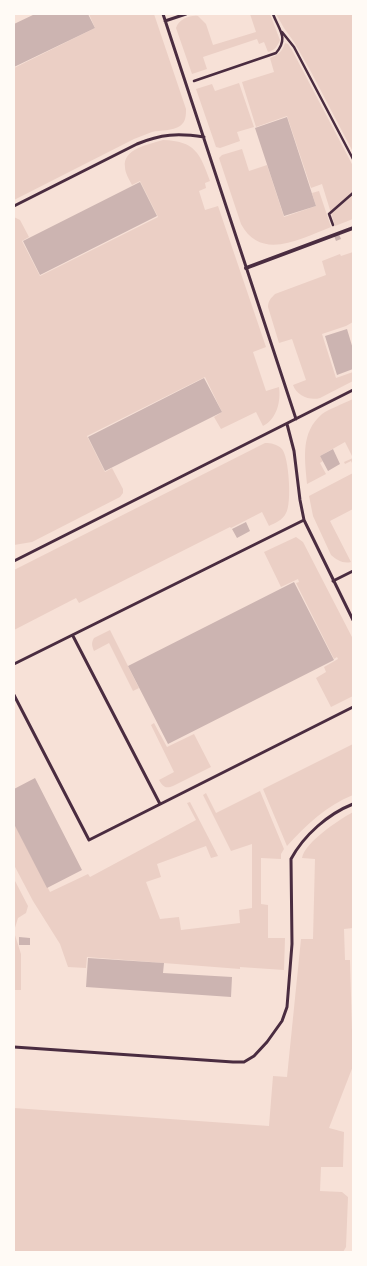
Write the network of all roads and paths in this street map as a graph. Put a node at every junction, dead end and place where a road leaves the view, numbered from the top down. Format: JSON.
{"nodes":[{"id":1,"x":163,"y":14,"type":"edge"},
{"id":2,"x":186,"y":14,"type":"edge"},
{"id":3,"x":274,"y":14,"type":"edge"},
{"id":4,"x":165,"y":21,"type":"junction"},
{"id":5,"x":282,"y":32,"type":"junction"},
{"id":6,"x":186,"y":84,"type":"junction"},
{"id":7,"x":204,"y":137,"type":"junction"},
{"id":8,"x":353,"y":159,"type":"edge"},
{"id":9,"x":353,"y":193,"type":"edge"},
{"id":10,"x":14,"y":206,"type":"edge"},
{"id":11,"x":353,"y":228,"type":"edge"},
{"id":12,"x":336,"y":234,"type":"junction"},
{"id":13,"x":246,"y":268,"type":"junction"},
{"id":14,"x":353,"y":390,"type":"edge"},
{"id":15,"x":296,"y":419,"type":"junction"},
{"id":16,"x":287,"y":424,"type":"junction"},
{"id":17,"x":304,"y":520,"type":"junction"},
{"id":18,"x":14,"y":561,"type":"edge"},
{"id":19,"x":353,"y":571,"type":"edge"},
{"id":20,"x":333,"y":581,"type":"junction"},
{"id":21,"x":353,"y":620,"type":"edge"},
{"id":22,"x":73,"y":636,"type":"junction"},
{"id":23,"x":14,"y":664,"type":"edge"},
{"id":24,"x":14,"y":695,"type":"edge"},
{"id":25,"x":353,"y":707,"type":"edge"},
{"id":26,"x":160,"y":804,"type":"junction"},
{"id":27,"x":353,"y":804,"type":"edge"},
{"id":28,"x":14,"y":1047,"type":"edge"}],
"edges":[{"from":1,"to":4,"type":"lane"},
{"from":2,"to":4,"type":"lane"},
{"from":3,"to":5,"type":"path"},
{"from":4,"to":6,"type":"lane"},
{"from":5,"to":6,"type":"path"},
{"from":5,"to":8,"type":"path"},
{"from":6,"to":7,"type":"lane"},
{"from":7,"to":10,"type":"lane"},
{"from":7,"to":13,"type":"lane"},
{"from":9,"to":12,"type":"path"},
{"from":11,"to":12,"type":"street"},
{"from":12,"to":13,"type":"street"},
{"from":13,"to":15,"type":"lane"},
{"from":14,"to":15,"type":"lane"},
{"from":15,"to":16,"type":"lane"},
{"from":16,"to":17,"type":"lane"},
{"from":16,"to":18,"type":"lane"},
{"from":17,"to":20,"type":"lane"},
{"from":17,"to":22,"type":"lane"},
{"from":19,"to":20,"type":"lane"},
{"from":20,"to":21,"type":"lane"},
{"from":22,"to":23,"type":"lane"},
{"from":22,"to":26,"type":"lane"},
{"from":24,"to":26,"type":"lane"},
{"from":25,"to":26,"type":"lane"},
{"from":27,"to":28,"type":"lane"}]}
